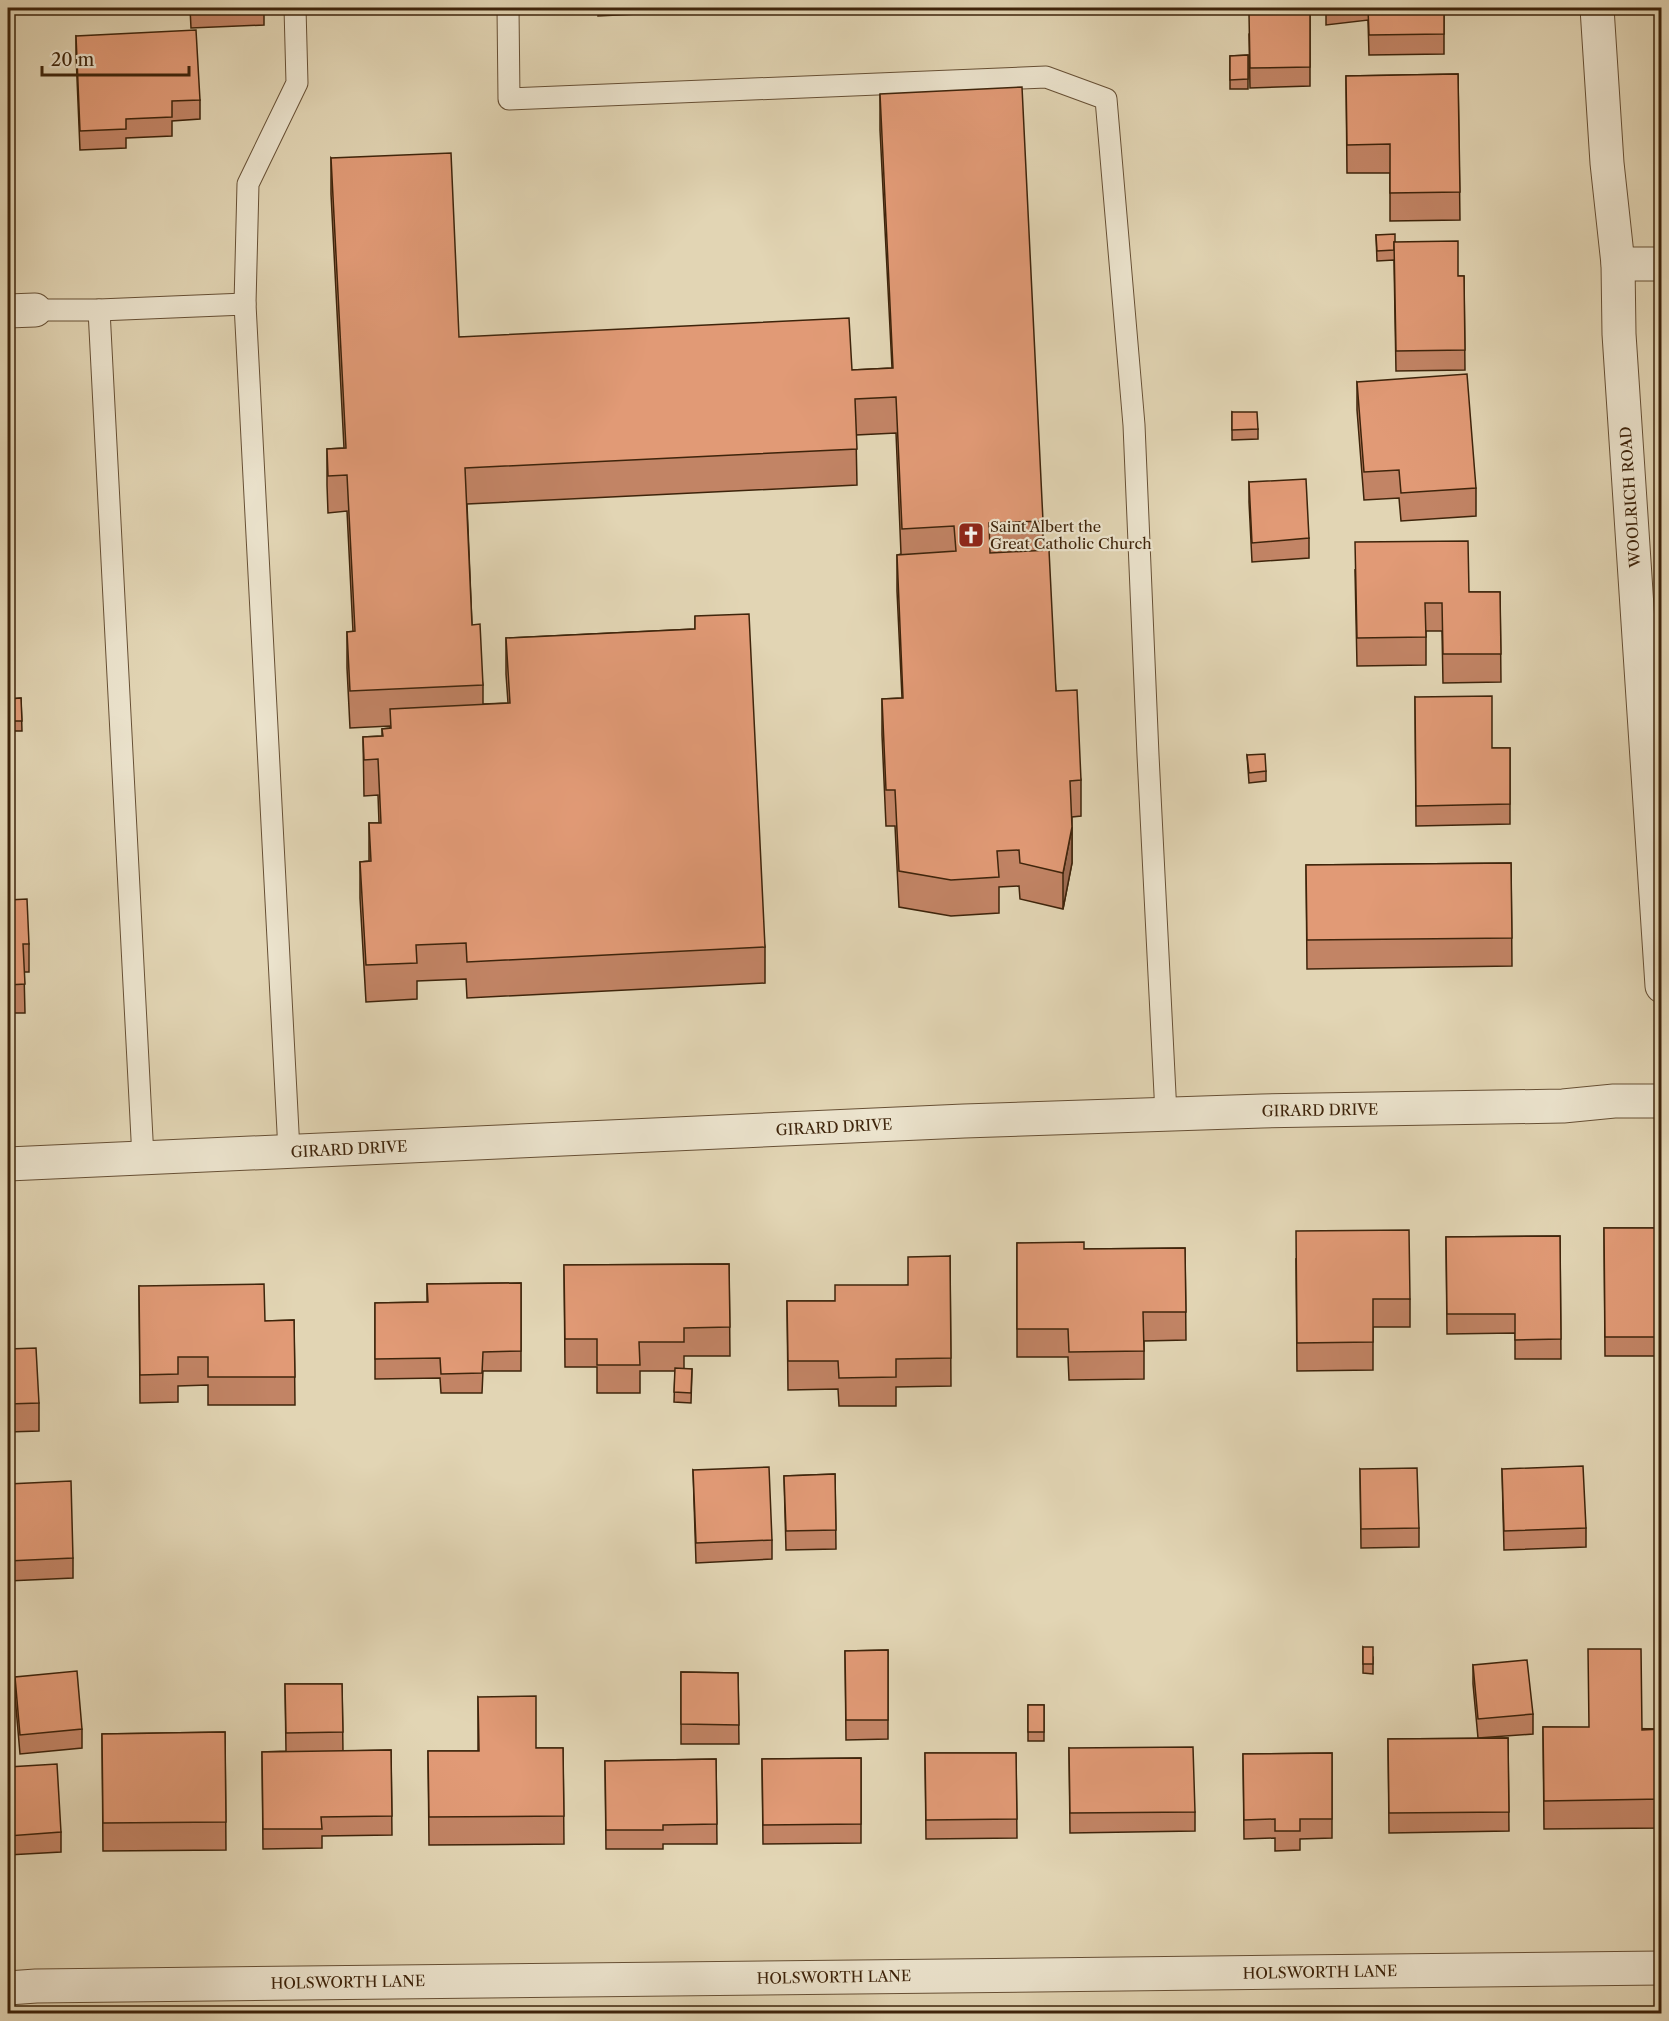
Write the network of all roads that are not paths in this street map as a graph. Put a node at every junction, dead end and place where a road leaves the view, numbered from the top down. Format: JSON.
{"nodes":[{"id":1,"x":295,"y":8,"type":"edge"},
{"id":2,"x":508,"y":8,"type":"edge"},
{"id":3,"x":1597,"y":8,"type":"edge"},
{"id":4,"x":1618,"y":264,"type":"junction"},
{"id":5,"x":1662,"y":264,"type":"edge"},
{"id":6,"x":245,"y":304,"type":"junction"},
{"id":7,"x":99,"y":310,"type":"junction"},
{"id":8,"x":21,"y":311,"type":"edge"},
{"id":9,"x":1662,"y":986,"type":"edge"},
{"id":10,"x":1662,"y":1101,"type":"edge"},
{"id":11,"x":1166,"y":1114,"type":"junction"},
{"id":12,"x":289,"y":1151,"type":"junction"},
{"id":13,"x":142,"y":1158,"type":"junction"},
{"id":14,"x":8,"y":1164,"type":"edge"},
{"id":15,"x":1662,"y":1968,"type":"edge"},
{"id":16,"x":8,"y":1988,"type":"edge"}],
"edges":[{"from":1,"to":6,"type":"lane"},
{"from":2,"to":11,"type":"lane"},
{"from":3,"to":4,"type":"street","name":"WOOLRICH ROAD"},
{"from":4,"to":5,"type":"street"},
{"from":4,"to":9,"type":"street","name":"WOOLRICH ROAD"},
{"from":6,"to":7,"type":"lane"},
{"from":6,"to":12,"type":"lane"},
{"from":7,"to":8,"type":"lane"},
{"from":7,"to":13,"type":"lane"},
{"from":10,"to":11,"type":"street","name":"GIRARD DRIVE"},
{"from":11,"to":12,"type":"street","name":"GIRARD DRIVE"},
{"from":12,"to":13,"type":"street","name":"GIRARD DRIVE"},
{"from":13,"to":14,"type":"street","name":"GIRARD DRIVE"},
{"from":15,"to":16,"type":"street","name":"HOLSWORTH LANE"}]}
